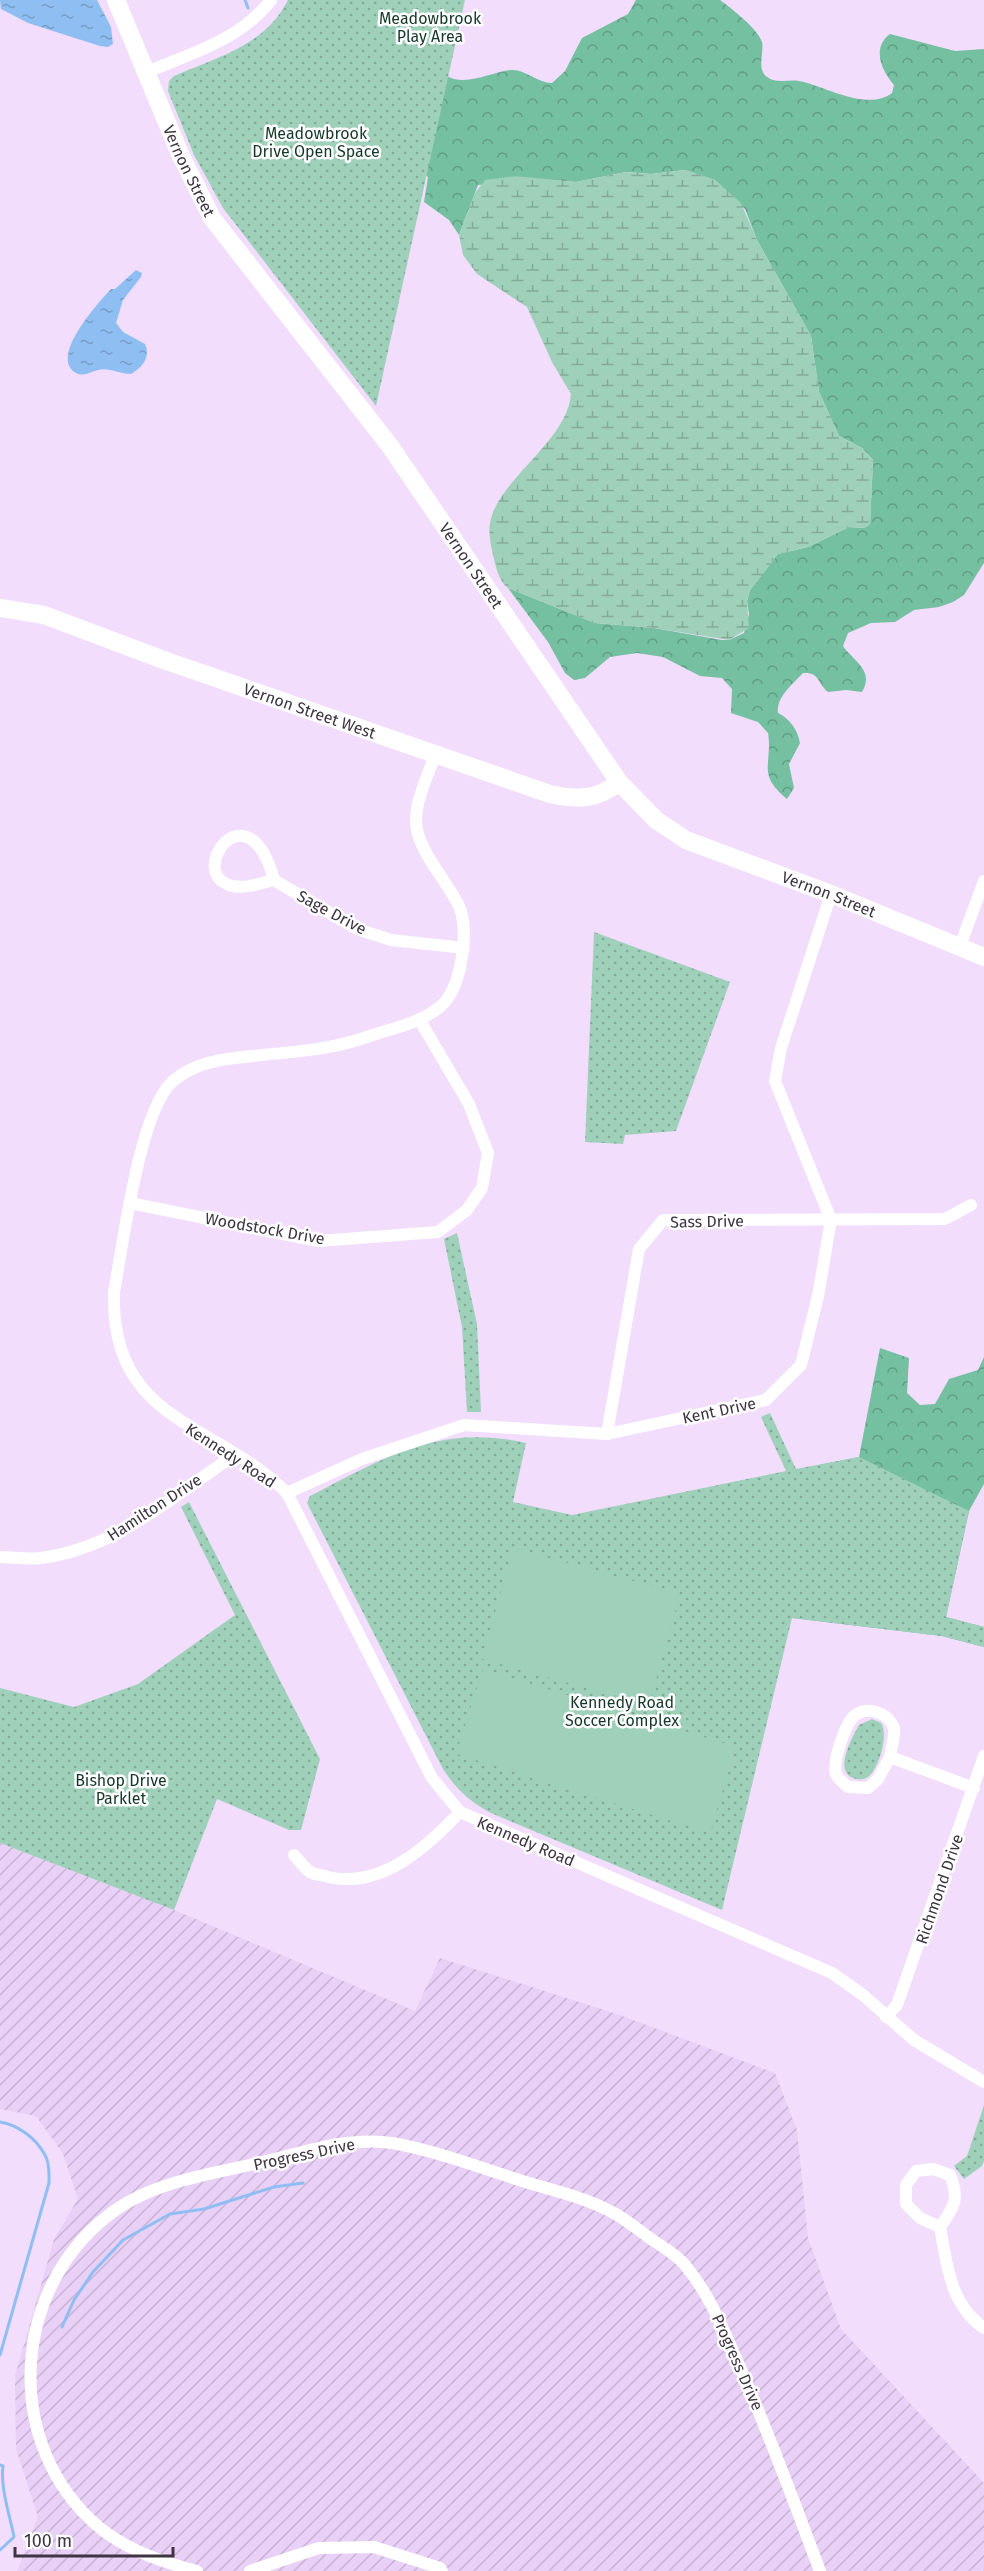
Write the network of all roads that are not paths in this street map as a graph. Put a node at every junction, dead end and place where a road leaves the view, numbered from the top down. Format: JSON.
{"nodes":[{"id":1,"x":116,"y":0,"type":"edge"},
{"id":2,"x":271,"y":0,"type":"edge"},
{"id":3,"x":147,"y":72,"type":"junction"},
{"id":4,"x":0,"y":608,"type":"edge"},
{"id":5,"x":435,"y":755,"type":"junction"},
{"id":6,"x":619,"y":782,"type":"junction"},
{"id":7,"x":274,"y":880,"type":"junction"},
{"id":8,"x":984,"y":880,"type":"edge"},
{"id":9,"x":831,"y":894,"type":"junction"},
{"id":10,"x":960,"y":946,"type":"junction"},
{"id":11,"x":464,"y":948,"type":"junction"},
{"id":12,"x":984,"y":957,"type":"edge"},
{"id":13,"x":419,"y":1019,"type":"junction"},
{"id":14,"x":130,"y":1203,"type":"junction"},
{"id":15,"x":972,"y":1204,"type":"dead end"},
{"id":16,"x":831,"y":1220,"type":"junction"},
{"id":17,"x":607,"y":1434,"type":"junction"},
{"id":18,"x":231,"y":1452,"type":"junction"},
{"id":19,"x":287,"y":1493,"type":"junction"},
{"id":20,"x":0,"y":1557,"type":"edge"},
{"id":21,"x":890,"y":1756,"type":"junction"},
{"id":22,"x":984,"y":1756,"type":"edge"},
{"id":23,"x":974,"y":1788,"type":"junction"},
{"id":24,"x":460,"y":1812,"type":"junction"},
{"id":25,"x":294,"y":1855,"type":"dead end"},
{"id":26,"x":886,"y":2017,"type":"junction"},
{"id":27,"x":984,"y":2082,"type":"edge"},
{"id":28,"x":940,"y":2227,"type":"junction"},
{"id":29,"x":984,"y":2328,"type":"edge"},
{"id":30,"x":197,"y":2571,"type":"edge"},
{"id":31,"x":250,"y":2571,"type":"edge"},
{"id":32,"x":442,"y":2571,"type":"edge"},
{"id":33,"x":820,"y":2571,"type":"edge"}],
"edges":[{"from":1,"to":3,"type":"street","name":"Vernon Street"},
{"from":2,"to":3,"type":"street"},
{"from":3,"to":6,"type":"street","name":"Vernon Street"},
{"from":4,"to":5,"type":"street","name":"Vernon Street West"},
{"from":5,"to":6,"type":"street","name":"Vernon Street West"},
{"from":5,"to":11,"type":"street","name":"Kennedy Road"},
{"from":6,"to":9,"type":"street","name":"Vernon Street"},
{"from":7,"to":7,"type":"street"},
{"from":7,"to":11,"type":"street","name":"Sage Drive"},
{"from":8,"to":10,"type":"street"},
{"from":9,"to":10,"type":"street","name":"Vernon Street"},
{"from":9,"to":16,"type":"street"},
{"from":10,"to":12,"type":"street","name":"Vernon Street"},
{"from":11,"to":13,"type":"street","name":"Kennedy Road"},
{"from":13,"to":14,"type":"street","name":"Kennedy Road"},
{"from":13,"to":14,"type":"street","name":"Woodstock Drive"},
{"from":14,"to":18,"type":"street","name":"Kennedy Road"},
{"from":15,"to":16,"type":"street","name":"Sass Drive"},
{"from":16,"to":17,"type":"street","name":"Kent Drive"},
{"from":16,"to":17,"type":"street","name":"Sass Drive"},
{"from":17,"to":19,"type":"street","name":"Kent Drive"},
{"from":18,"to":19,"type":"street","name":"Kennedy Road"},
{"from":18,"to":20,"type":"street","name":"Hamilton Drive"},
{"from":19,"to":24,"type":"street","name":"Kennedy Road"},
{"from":21,"to":21,"type":"street"},
{"from":21,"to":23,"type":"street"},
{"from":22,"to":23,"type":"street","name":"Richmond Drive"},
{"from":23,"to":26,"type":"street","name":"Richmond Drive"},
{"from":24,"to":25,"type":"street"},
{"from":24,"to":26,"type":"street","name":"Kennedy Road"},
{"from":26,"to":27,"type":"street","name":"Kennedy Road"},
{"from":28,"to":28,"type":"street"},
{"from":28,"to":29,"type":"street"},
{"from":30,"to":33,"type":"street","name":"Progress Drive"},
{"from":31,"to":32,"type":"street"}]}
